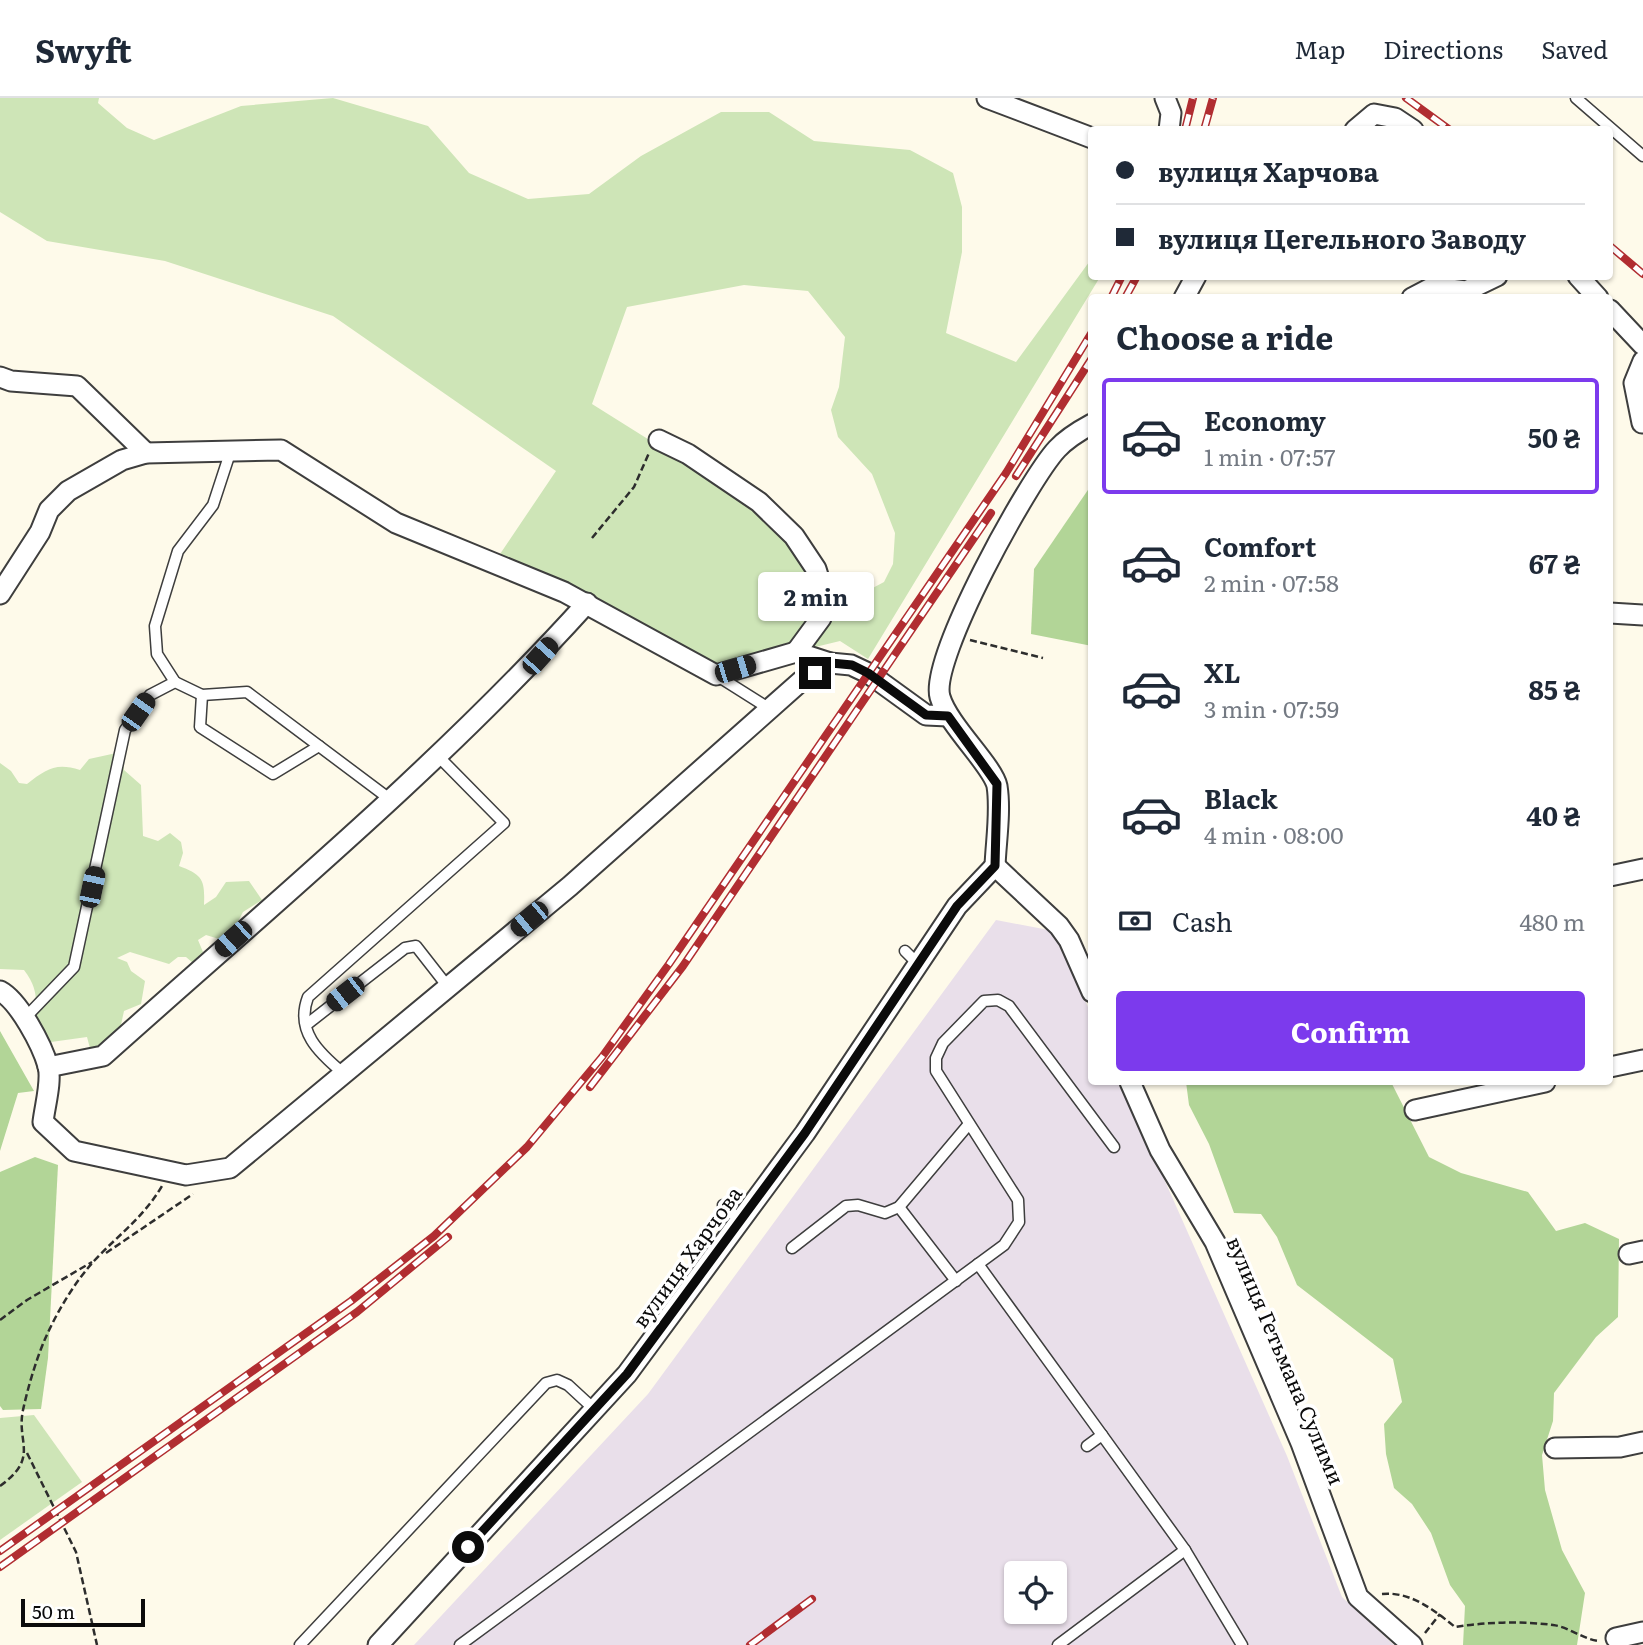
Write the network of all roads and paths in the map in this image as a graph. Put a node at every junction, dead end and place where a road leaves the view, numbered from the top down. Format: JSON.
{"nodes":[{"id":1,"x":988,"y":98,"type":"edge"},
{"id":2,"x":1165,"y":98,"type":"edge"},
{"id":3,"x":1576,"y":98,"type":"edge"},
{"id":4,"x":1169,"y":126,"type":"edge"},
{"id":5,"x":1360,"y":126,"type":"edge"},
{"id":6,"x":1407,"y":126,"type":"edge"},
{"id":7,"x":1608,"y":126,"type":"edge"},
{"id":8,"x":1613,"y":130,"type":"edge"},
{"id":9,"x":1088,"y":136,"type":"edge"},
{"id":10,"x":1643,"y":156,"type":"edge"},
{"id":11,"x":1489,"y":280,"type":"edge"},
{"id":12,"x":1582,"y":280,"type":"edge"},
{"id":13,"x":1420,"y":294,"type":"edge"},
{"id":14,"x":1594,"y":294,"type":"edge"},
{"id":15,"x":1613,"y":313,"type":"edge"},
{"id":16,"x":1643,"y":345,"type":"edge"},
{"id":17,"x":1643,"y":361,"type":"edge"},
{"id":18,"x":0,"y":377,"type":"edge"},
{"id":19,"x":1642,"y":423,"type":"edge"},
{"id":20,"x":1088,"y":426,"type":"edge"},
{"id":21,"x":659,"y":440,"type":"joint"},
{"id":22,"x":231,"y":450,"type":"junction"},
{"id":23,"x":146,"y":453,"type":"junction"},
{"id":24,"x":592,"y":538,"type":"dead end"},
{"id":25,"x":0,"y":594,"type":"edge"},
{"id":26,"x":587,"y":603,"type":"junction"},
{"id":27,"x":1613,"y":613,"type":"edge"},
{"id":28,"x":1643,"y":615,"type":"edge"},
{"id":29,"x":953,"y":635,"type":"junction"},
{"id":30,"x":796,"y":652,"type":"junction"},
{"id":31,"x":1043,"y":658,"type":"dead end"},
{"id":32,"x":831,"y":663,"type":"junction"},
{"id":33,"x":716,"y":675,"type":"junction"},
{"id":34,"x":175,"y":682,"type":"junction"},
{"id":35,"x":202,"y":695,"type":"junction"},
{"id":36,"x":770,"y":709,"type":"junction"},
{"id":37,"x":948,"y":716,"type":"junction"},
{"id":38,"x":318,"y":746,"type":"junction"},
{"id":39,"x":437,"y":755,"type":"junction"},
{"id":40,"x":391,"y":800,"type":"junction"},
{"id":41,"x":995,"y":866,"type":"junction"},
{"id":42,"x":1643,"y":869,"type":"edge"},
{"id":43,"x":1613,"y":875,"type":"edge"},
{"id":44,"x":1088,"y":983,"type":"edge"},
{"id":45,"x":448,"y":986,"type":"junction"},
{"id":46,"x":0,"y":991,"type":"edge"},
{"id":47,"x":25,"y":1018,"type":"junction"},
{"id":48,"x":306,"y":1025,"type":"junction"},
{"id":49,"x":1643,"y":1060,"type":"edge"},
{"id":50,"x":1613,"y":1066,"type":"edge"},
{"id":51,"x":48,"y":1067,"type":"junction"},
{"id":52,"x":343,"y":1073,"type":"junction"},
{"id":53,"x":1131,"y":1085,"type":"edge"},
{"id":54,"x":1531,"y":1085,"type":"edge"},
{"id":55,"x":1415,"y":1110,"type":"dead end"},
{"id":56,"x":969,"y":1124,"type":"junction"},
{"id":57,"x":1114,"y":1147,"type":"dead end"},
{"id":58,"x":170,"y":1171,"type":"junction"},
{"id":59,"x":196,"y":1191,"type":"dead end"},
{"id":60,"x":723,"y":1205,"type":"dead end"},
{"id":61,"x":899,"y":1207,"type":"junction"},
{"id":62,"x":740,"y":1220,"type":"junction"},
{"id":63,"x":793,"y":1248,"type":"dead end"},
{"id":64,"x":94,"y":1261,"type":"junction"},
{"id":65,"x":978,"y":1264,"type":"junction"},
{"id":66,"x":956,"y":1281,"type":"junction"},
{"id":67,"x":0,"y":1320,"type":"edge"},
{"id":68,"x":594,"y":1409,"type":"junction"},
{"id":69,"x":1102,"y":1435,"type":"junction"},
{"id":70,"x":1643,"y":1442,"type":"edge"},
{"id":71,"x":1087,"y":1446,"type":"dead end"},
{"id":72,"x":1555,"y":1448,"type":"dead end"},
{"id":73,"x":26,"y":1452,"type":"junction"},
{"id":74,"x":0,"y":1486,"type":"edge"},
{"id":75,"x":1185,"y":1550,"type":"junction"},
{"id":76,"x":1358,"y":1597,"type":"junction"},
{"id":77,"x":1440,"y":1614,"type":"junction"},
{"id":78,"x":1643,"y":1632,"type":"edge"},
{"id":79,"x":1616,"y":1639,"type":"joint"},
{"id":80,"x":1418,"y":1643,"type":"edge"},
{"id":81,"x":97,"y":1645,"type":"edge"},
{"id":82,"x":300,"y":1645,"type":"edge"},
{"id":83,"x":378,"y":1645,"type":"edge"},
{"id":84,"x":460,"y":1645,"type":"edge"},
{"id":85,"x":1058,"y":1645,"type":"edge"},
{"id":86,"x":1242,"y":1645,"type":"edge"}],
"edges":[{"from":1,"to":9,"type":"street"},
{"from":2,"to":4,"type":"street"},
{"from":3,"to":7,"type":"lane"},
{"from":5,"to":6,"type":"street"},
{"from":8,"to":10,"type":"lane"},
{"from":11,"to":13,"type":"street"},
{"from":12,"to":14,"type":"street"},
{"from":15,"to":16,"type":"street"},
{"from":17,"to":19,"type":"street"},
{"from":18,"to":23,"type":"street"},
{"from":20,"to":29,"type":"street"},
{"from":21,"to":24,"type":"path"},
{"from":21,"to":30,"type":"street"},
{"from":22,"to":23,"type":"street"},
{"from":22,"to":26,"type":"street"},
{"from":22,"to":34,"type":"lane"},
{"from":23,"to":25,"type":"street"},
{"from":26,"to":33,"type":"street"},
{"from":26,"to":39,"type":"street"},
{"from":27,"to":28,"type":"street"},
{"from":29,"to":31,"type":"path"},
{"from":29,"to":37,"type":"street"},
{"from":30,"to":32,"type":"street"},
{"from":30,"to":33,"type":"street"},
{"from":32,"to":36,"type":"street"},
{"from":32,"to":37,"type":"street"},
{"from":33,"to":36,"type":"lane"},
{"from":34,"to":35,"type":"lane"},
{"from":34,"to":47,"type":"lane"},
{"from":35,"to":38,"type":"lane"},
{"from":35,"to":38,"type":"lane"},
{"from":36,"to":45,"type":"street"},
{"from":37,"to":41,"type":"street"},
{"from":38,"to":40,"type":"lane"},
{"from":39,"to":40,"type":"street"},
{"from":39,"to":48,"type":"lane"},
{"from":40,"to":51,"type":"street"},
{"from":41,"to":44,"type":"street"},
{"from":41,"to":62,"type":"street","name":"вулиця Харчова"},
{"from":42,"to":43,"type":"street"},
{"from":45,"to":48,"type":"lane"},
{"from":45,"to":52,"type":"street"},
{"from":46,"to":47,"type":"street"},
{"from":47,"to":51,"type":"street"},
{"from":48,"to":52,"type":"lane"},
{"from":49,"to":50,"type":"street"},
{"from":51,"to":58,"type":"street"},
{"from":52,"to":58,"type":"street"},
{"from":53,"to":76,"type":"street","name":"вулиця Гетьмана Сулими"},
{"from":54,"to":55,"type":"street"},
{"from":56,"to":57,"type":"lane"},
{"from":56,"to":61,"type":"lane"},
{"from":56,"to":65,"type":"lane"},
{"from":58,"to":64,"type":"path"},
{"from":59,"to":64,"type":"path"},
{"from":60,"to":62,"type":"lane"},
{"from":61,"to":63,"type":"lane"},
{"from":61,"to":66,"type":"lane"},
{"from":62,"to":68,"type":"street","name":"вулиця Харчова"},
{"from":64,"to":67,"type":"path"},
{"from":64,"to":73,"type":"path"},
{"from":65,"to":66,"type":"lane"},
{"from":65,"to":69,"type":"lane"},
{"from":66,"to":84,"type":"lane"},
{"from":68,"to":82,"type":"lane"},
{"from":68,"to":83,"type":"street","name":"вулиця Харчова"},
{"from":69,"to":71,"type":"lane"},
{"from":69,"to":75,"type":"lane"},
{"from":70,"to":72,"type":"street"},
{"from":73,"to":74,"type":"path"},
{"from":73,"to":81,"type":"path"},
{"from":75,"to":85,"type":"lane"},
{"from":75,"to":86,"type":"lane"},
{"from":76,"to":77,"type":"path"},
{"from":76,"to":80,"type":"street","name":"вулиця Гетьмана Сулими"},
{"from":77,"to":79,"type":"path"},
{"from":77,"to":80,"type":"path"},
{"from":78,"to":79,"type":"street"}]}
